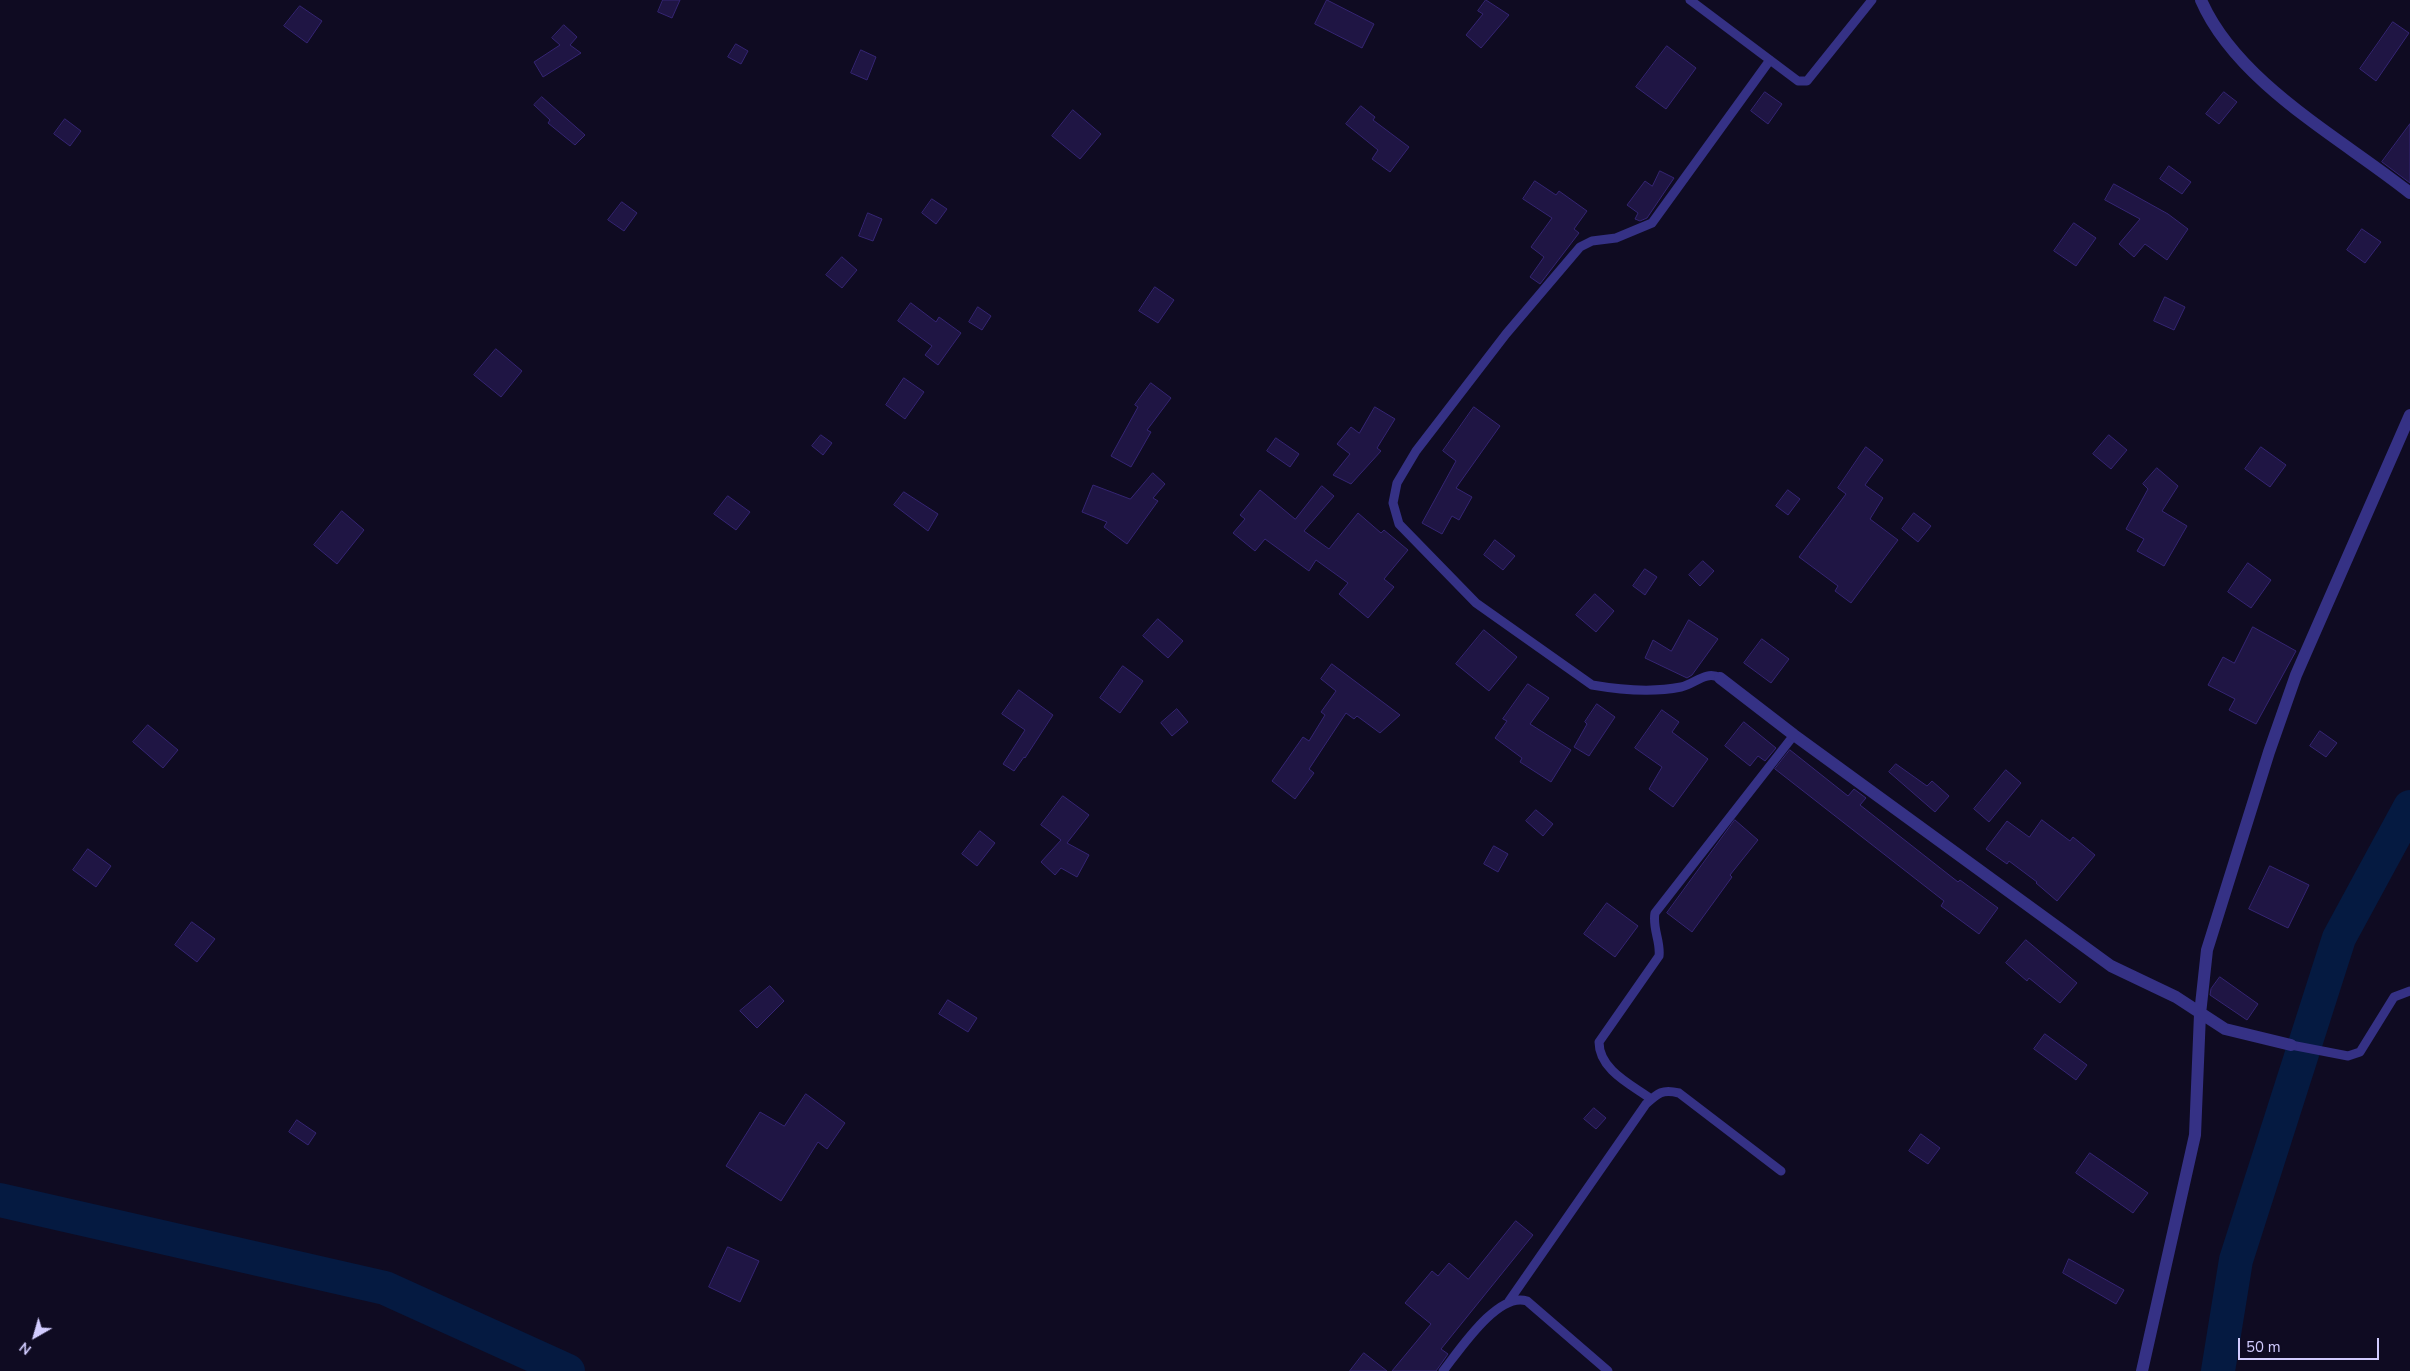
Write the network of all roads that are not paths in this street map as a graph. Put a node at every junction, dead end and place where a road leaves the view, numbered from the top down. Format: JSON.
{"nodes":[{"id":1,"x":1690,"y":0,"type":"edge"},
{"id":2,"x":1872,"y":0,"type":"edge"},
{"id":3,"x":2201,"y":0,"type":"edge"},
{"id":4,"x":1770,"y":60,"type":"junction"},
{"id":5,"x":2410,"y":192,"type":"edge"},
{"id":6,"x":2410,"y":415,"type":"edge"},
{"id":7,"x":1720,"y":678,"type":"joint"},
{"id":8,"x":1794,"y":735,"type":"junction"},
{"id":9,"x":2410,"y":991,"type":"edge"},
{"id":10,"x":2200,"y":1014,"type":"junction"},
{"id":11,"x":2291,"y":1045,"type":"joint"},
{"id":12,"x":1651,"y":1099,"type":"junction"},
{"id":13,"x":1781,"y":1170,"type":"dead end"},
{"id":14,"x":1509,"y":1301,"type":"junction"},
{"id":15,"x":1443,"y":1371,"type":"edge"},
{"id":16,"x":1608,"y":1371,"type":"edge"},
{"id":17,"x":2142,"y":1371,"type":"edge"}],
"edges":[{"from":1,"to":4,"type":"lane"},
{"from":2,"to":4,"type":"lane"},
{"from":3,"to":5,"type":"street"},
{"from":4,"to":7,"type":"lane"},
{"from":6,"to":10,"type":"street"},
{"from":7,"to":8,"type":"street"},
{"from":8,"to":10,"type":"street"},
{"from":8,"to":12,"type":"lane"},
{"from":9,"to":11,"type":"lane"},
{"from":10,"to":11,"type":"street"},
{"from":10,"to":17,"type":"street"},
{"from":12,"to":13,"type":"lane"},
{"from":12,"to":14,"type":"lane"},
{"from":14,"to":15,"type":"lane"},
{"from":14,"to":16,"type":"lane"}]}
